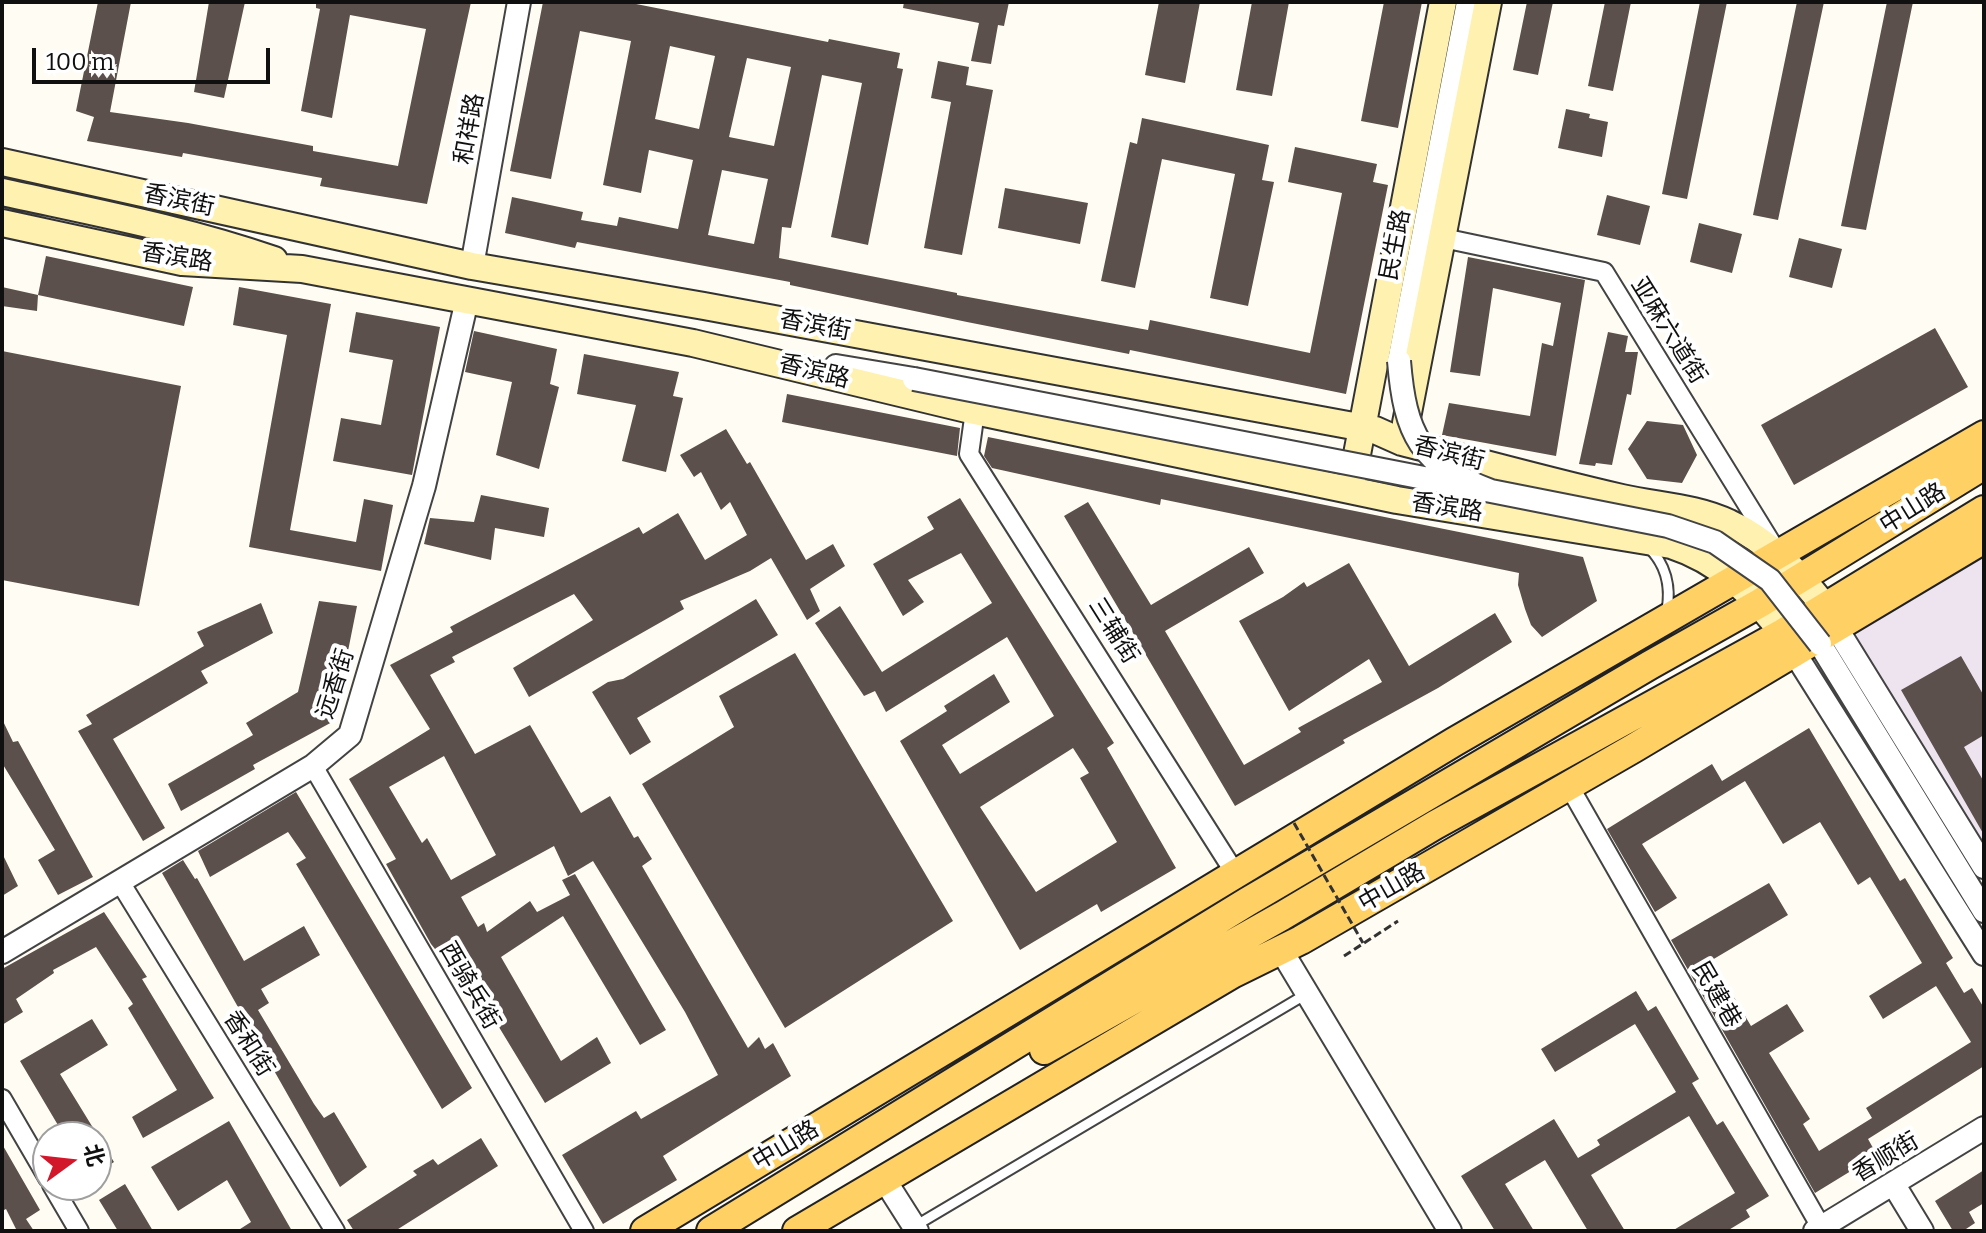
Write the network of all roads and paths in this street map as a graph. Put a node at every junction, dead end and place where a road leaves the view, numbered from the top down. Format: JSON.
{"nodes":[{"id":1,"x":519,"y":2,"type":"edge"},
{"id":2,"x":1443,"y":2,"type":"edge"},
{"id":3,"x":1468,"y":2,"type":"edge"},
{"id":4,"x":1488,"y":2,"type":"edge"},
{"id":5,"x":2,"y":162,"type":"edge"},
{"id":6,"x":2,"y":192,"type":"edge"},
{"id":7,"x":2,"y":223,"type":"edge"},
{"id":8,"x":1443,"y":238,"type":"junction"},
{"id":9,"x":472,"y":266,"type":"junction"},
{"id":10,"x":302,"y":269,"type":"junction"},
{"id":11,"x":467,"y":300,"type":"junction"},
{"id":12,"x":693,"y":343,"type":"junction"},
{"id":13,"x":975,"y":411,"type":"junction"},
{"id":14,"x":1361,"y":428,"type":"junction"},
{"id":15,"x":1984,"y":435,"type":"edge"},
{"id":16,"x":1402,"y":442,"type":"junction"},
{"id":17,"x":1984,"y":465,"type":"edge"},
{"id":18,"x":1351,"y":488,"type":"junction"},
{"id":19,"x":1491,"y":491,"type":"junction"},
{"id":20,"x":1984,"y":510,"type":"edge"},
{"id":21,"x":1623,"y":536,"type":"junction"},
{"id":22,"x":1984,"y":539,"type":"edge"},
{"id":23,"x":1778,"y":554,"type":"junction"},
{"id":24,"x":1802,"y":578,"type":"junction"},
{"id":25,"x":1735,"y":579,"type":"junction"},
{"id":26,"x":1760,"y":603,"type":"junction"},
{"id":27,"x":1830,"y":617,"type":"junction"},
{"id":28,"x":1666,"y":619,"type":"junction"},
{"id":29,"x":1788,"y":642,"type":"junction"},
{"id":30,"x":1454,"y":742,"type":"junction"},
{"id":31,"x":1519,"y":742,"type":"junction"},
{"id":32,"x":313,"y":766,"type":"junction"},
{"id":33,"x":1569,"y":786,"type":"junction"},
{"id":34,"x":1438,"y":789,"type":"junction"},
{"id":35,"x":1294,"y":823,"type":"dead end"},
{"id":36,"x":1504,"y":823,"type":"junction"},
{"id":37,"x":1435,"y":825,"type":"junction"},
{"id":38,"x":1984,"y":867,"type":"edge"},
{"id":39,"x":1235,"y":873,"type":"junction"},
{"id":40,"x":120,"y":882,"type":"junction"},
{"id":41,"x":1280,"y":882,"type":"junction"},
{"id":42,"x":1984,"y":911,"type":"edge"},
{"id":43,"x":1174,"y":913,"type":"junction"},
{"id":44,"x":1282,"y":916,"type":"junction"},
{"id":45,"x":1398,"y":921,"type":"dead end"},
{"id":46,"x":1363,"y":943,"type":"junction"},
{"id":47,"x":1281,"y":950,"type":"junction"},
{"id":48,"x":2,"y":952,"type":"edge"},
{"id":49,"x":1984,"y":954,"type":"edge"},
{"id":50,"x":1344,"y":956,"type":"dead end"},
{"id":51,"x":1232,"y":974,"type":"junction"},
{"id":52,"x":1308,"y":993,"type":"junction"},
{"id":53,"x":2,"y":1099,"type":"edge"},
{"id":54,"x":1984,"y":1128,"type":"edge"},
{"id":55,"x":32,"y":1151,"type":"edge"},
{"id":56,"x":884,"y":1179,"type":"junction"},
{"id":57,"x":1894,"y":1185,"type":"junction"},
{"id":58,"x":61,"y":1201,"type":"edge"},
{"id":59,"x":1818,"y":1229,"type":"edge"},
{"id":60,"x":913,"y":1230,"type":"edge"},
{"id":61,"x":79,"y":1231,"type":"edge"},
{"id":62,"x":335,"y":1231,"type":"edge"},
{"id":63,"x":584,"y":1231,"type":"edge"},
{"id":64,"x":645,"y":1231,"type":"edge"},
{"id":65,"x":711,"y":1231,"type":"edge"},
{"id":66,"x":746,"y":1231,"type":"edge"},
{"id":67,"x":797,"y":1231,"type":"edge"},
{"id":68,"x":1450,"y":1231,"type":"edge"},
{"id":69,"x":1922,"y":1231,"type":"edge"}],
"edges":[{"from":1,"to":9,"type":"street","name":"和祥路"},
{"from":2,"to":14,"type":"main road","name":"民生路"},
{"from":3,"to":19,"type":"street","bridge":true},
{"from":4,"to":8,"type":"main road","name":"民生路"},
{"from":5,"to":9,"type":"main road","name":"香滨街"},
{"from":6,"to":10,"type":"main road"},
{"from":7,"to":10,"type":"main road","name":"香滨路"},
{"from":8,"to":16,"type":"main road","name":"民生路"},
{"from":8,"to":23,"type":"street","name":"亚麻六道街"},
{"from":9,"to":14,"type":"main road","name":"香滨街"},
{"from":10,"to":11,"type":"main road","name":"香滨路"},
{"from":11,"to":12,"type":"main road","name":"香滨路"},
{"from":11,"to":32,"type":"street","name":"远香街"},
{"from":12,"to":13,"type":"main road","name":"香滨路"},
{"from":12,"to":19,"type":"street","bridge":true},
{"from":13,"to":18,"type":"main road","name":"香滨路"},
{"from":13,"to":39,"type":"street","name":"三辅街"},
{"from":14,"to":16,"type":"main road","name":"香滨街"},
{"from":14,"to":18,"type":"main road","name":"民生路"},
{"from":15,"to":23,"type":"main road"},
{"from":16,"to":23,"type":"main road","name":"香滨街"},
{"from":17,"to":24,"type":"main road","name":"中山路"},
{"from":18,"to":21,"type":"main road","name":"香滨路"},
{"from":19,"to":42,"type":"street","bridge":true},
{"from":20,"to":27,"type":"main road","name":"中山路"},
{"from":21,"to":25,"type":"main road","name":"香滨路"},
{"from":21,"to":28,"type":"lane"},
{"from":22,"to":27,"type":"main road","name":"中山路"},
{"from":23,"to":24,"type":"main road","name":"香滨街"},
{"from":23,"to":25,"type":"main road"},
{"from":24,"to":26,"type":"main road","name":"中山路"},
{"from":24,"to":27,"type":"main road","name":"香滨街"},
{"from":25,"to":26,"type":"main road","name":"香滨路"},
{"from":25,"to":28,"type":"main road"},
{"from":26,"to":29,"type":"main road","name":"香滨路"},
{"from":26,"to":31,"type":"main road"},
{"from":27,"to":29,"type":"main road","name":"中山路"},
{"from":27,"to":38,"type":"street"},
{"from":28,"to":30,"type":"main road"},
{"from":29,"to":33,"type":"main road","name":"中山路"},
{"from":29,"to":37,"type":"main road","name":"中山路"},
{"from":29,"to":49,"type":"street"},
{"from":30,"to":31,"type":"main road"},
{"from":30,"to":34,"type":"main road"},
{"from":30,"to":39,"type":"main road"},
{"from":31,"to":34,"type":"main road"},
{"from":32,"to":40,"type":"street","name":"远香街"},
{"from":32,"to":63,"type":"street","name":"西骑兵街"},
{"from":33,"to":36,"type":"main road","name":"中山路"},
{"from":33,"to":59,"type":"street","name":"民建巷"},
{"from":34,"to":41,"type":"main road"},
{"from":35,"to":46,"type":"path","bridge":true},
{"from":36,"to":37,"type":"main road"},
{"from":36,"to":47,"type":"main road","name":"中山路"},
{"from":37,"to":44,"type":"main road","name":"中山路"},
{"from":39,"to":43,"type":"main road"},
{"from":40,"to":48,"type":"street","name":"远香街"},
{"from":40,"to":62,"type":"street","name":"香和街"},
{"from":41,"to":43,"type":"main road"},
{"from":41,"to":65,"type":"main road","name":"中山路"},
{"from":43,"to":64,"type":"main road","name":"中山路"},
{"from":44,"to":51,"type":"main road"},
{"from":44,"to":66,"type":"main road","name":"中山路"},
{"from":45,"to":46,"type":"path"},
{"from":46,"to":50,"type":"path"},
{"from":47,"to":51,"type":"main road","name":"中山路"},
{"from":47,"to":52,"type":"street"},
{"from":51,"to":56,"type":"main road","name":"中山路"},
{"from":52,"to":60,"type":"lane"},
{"from":52,"to":68,"type":"street"},
{"from":53,"to":55,"type":"street"},
{"from":54,"to":57,"type":"street","name":"香顺街"},
{"from":56,"to":60,"type":"street"},
{"from":56,"to":67,"type":"main road","name":"中山路"},
{"from":57,"to":59,"type":"street","name":"香顺街"},
{"from":57,"to":69,"type":"street"},
{"from":58,"to":61,"type":"street"}]}
